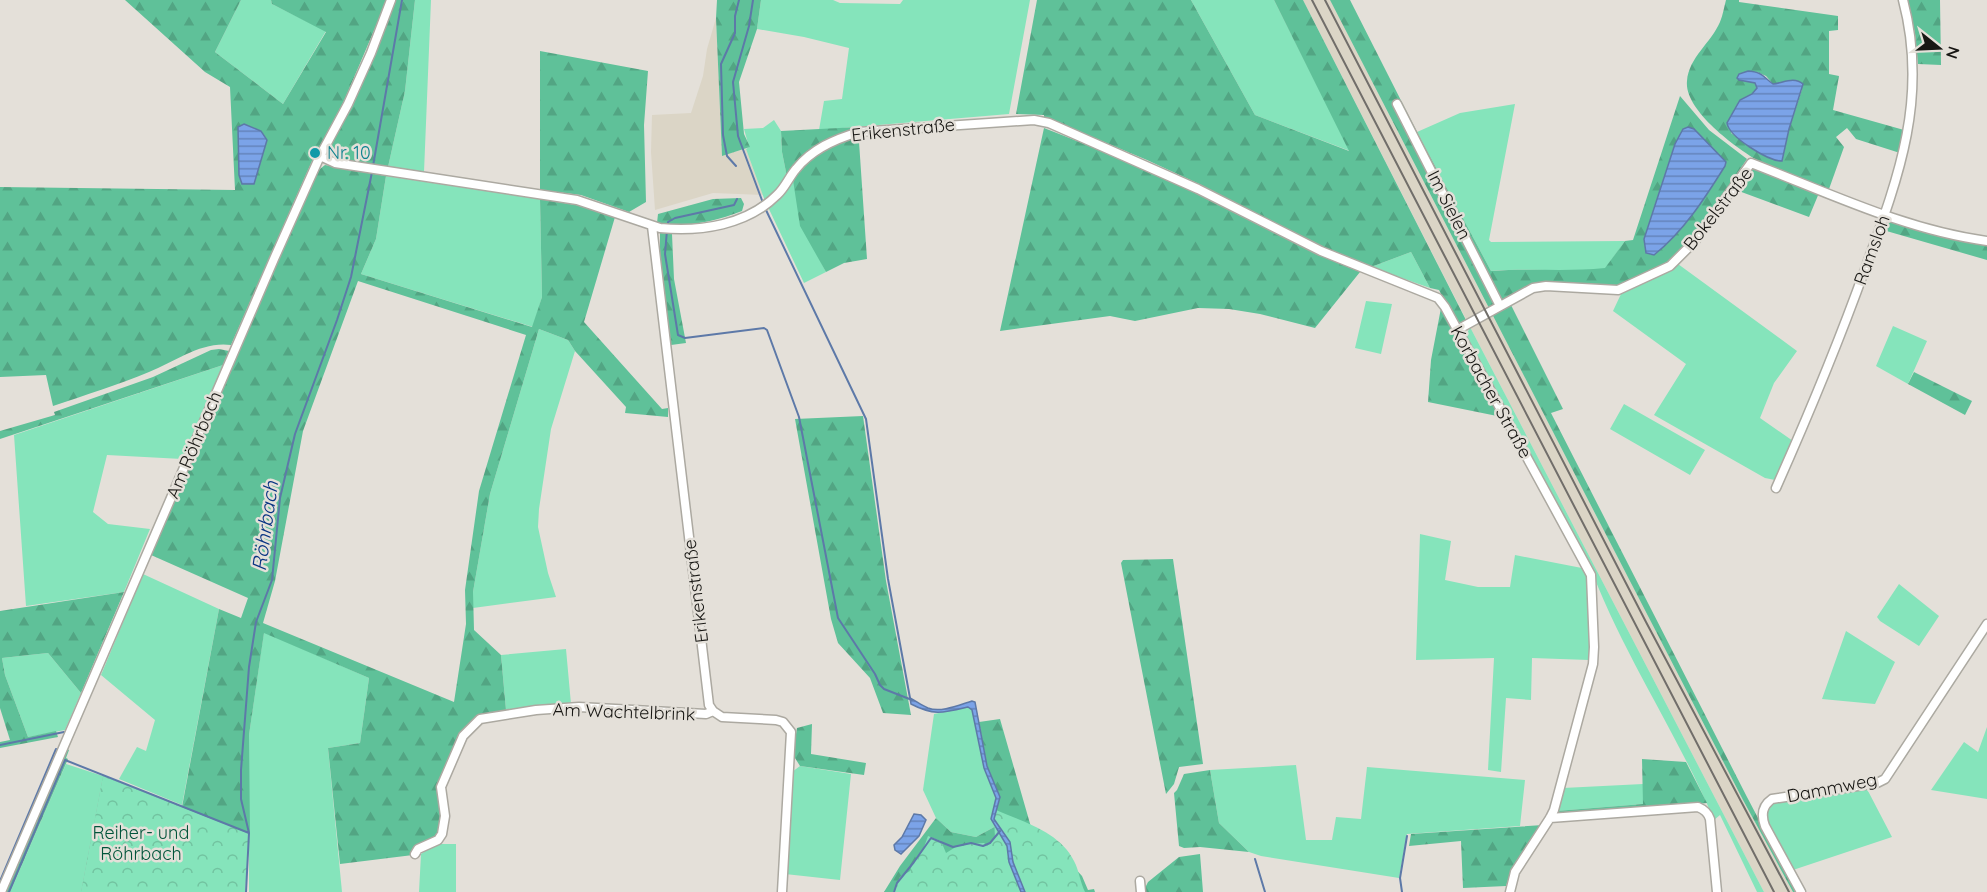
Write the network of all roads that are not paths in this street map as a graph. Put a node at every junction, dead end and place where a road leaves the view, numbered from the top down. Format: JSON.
{"nodes":[{"id":1,"x":391,"y":0,"type":"edge"},
{"id":2,"x":1903,"y":0,"type":"edge"},
{"id":3,"x":1397,"y":104,"type":"dead end"},
{"id":4,"x":1043,"y":121,"type":"joint"},
{"id":5,"x":320,"y":156,"type":"junction"},
{"id":6,"x":1885,"y":214,"type":"junction"},
{"id":7,"x":656,"y":227,"type":"junction"},
{"id":8,"x":1987,"y":241,"type":"edge"},
{"id":9,"x":1500,"y":306,"type":"junction"},
{"id":10,"x":1457,"y":330,"type":"junction"},
{"id":11,"x":1776,"y":488,"type":"dead end"},
{"id":12,"x":1987,"y":624,"type":"edge"},
{"id":13,"x":713,"y":711,"type":"junction"},
{"id":14,"x":1550,"y":818,"type":"junction"},
{"id":15,"x":415,"y":854,"type":"dead end"},
{"id":16,"x":1140,"y":881,"type":"dead end"},
{"id":17,"x":2,"y":892,"type":"edge"},
{"id":18,"x":782,"y":892,"type":"edge"},
{"id":19,"x":1141,"y":892,"type":"edge"},
{"id":20,"x":1510,"y":892,"type":"edge"},
{"id":21,"x":1717,"y":892,"type":"edge"},
{"id":22,"x":1801,"y":892,"type":"edge"}],
"edges":[{"from":1,"to":5,"type":"street","name":"Am Röhrbach"},
{"from":2,"to":6,"type":"street","name":"Ramsloh"},
{"from":3,"to":9,"type":"street","name":"Im Sielen"},
{"from":4,"to":7,"type":"street","name":"Erikenstraße"},
{"from":4,"to":10,"type":"street","name":"Korbacher Straße"},
{"from":5,"to":7,"type":"street","name":"Erikenstraße"},
{"from":5,"to":17,"type":"street","name":"Am Röhrbach"},
{"from":6,"to":8,"type":"street","name":"Bokelstraße"},
{"from":6,"to":9,"type":"street","name":"Bokelstraße"},
{"from":6,"to":11,"type":"street","name":"Ramsloh"},
{"from":7,"to":13,"type":"street","name":"Erikenstraße"},
{"from":9,"to":10,"type":"street","name":"Bokelstraße"},
{"from":10,"to":14,"type":"street","name":"Korbacher Straße"},
{"from":12,"to":22,"type":"street","name":"Dammweg"},
{"from":13,"to":15,"type":"street","name":"Am Wachtelbrink"},
{"from":13,"to":18,"type":"street"},
{"from":14,"to":20,"type":"street","name":"Korbacher Straße"},
{"from":14,"to":21,"type":"street"},
{"from":16,"to":19,"type":"street"}]}
